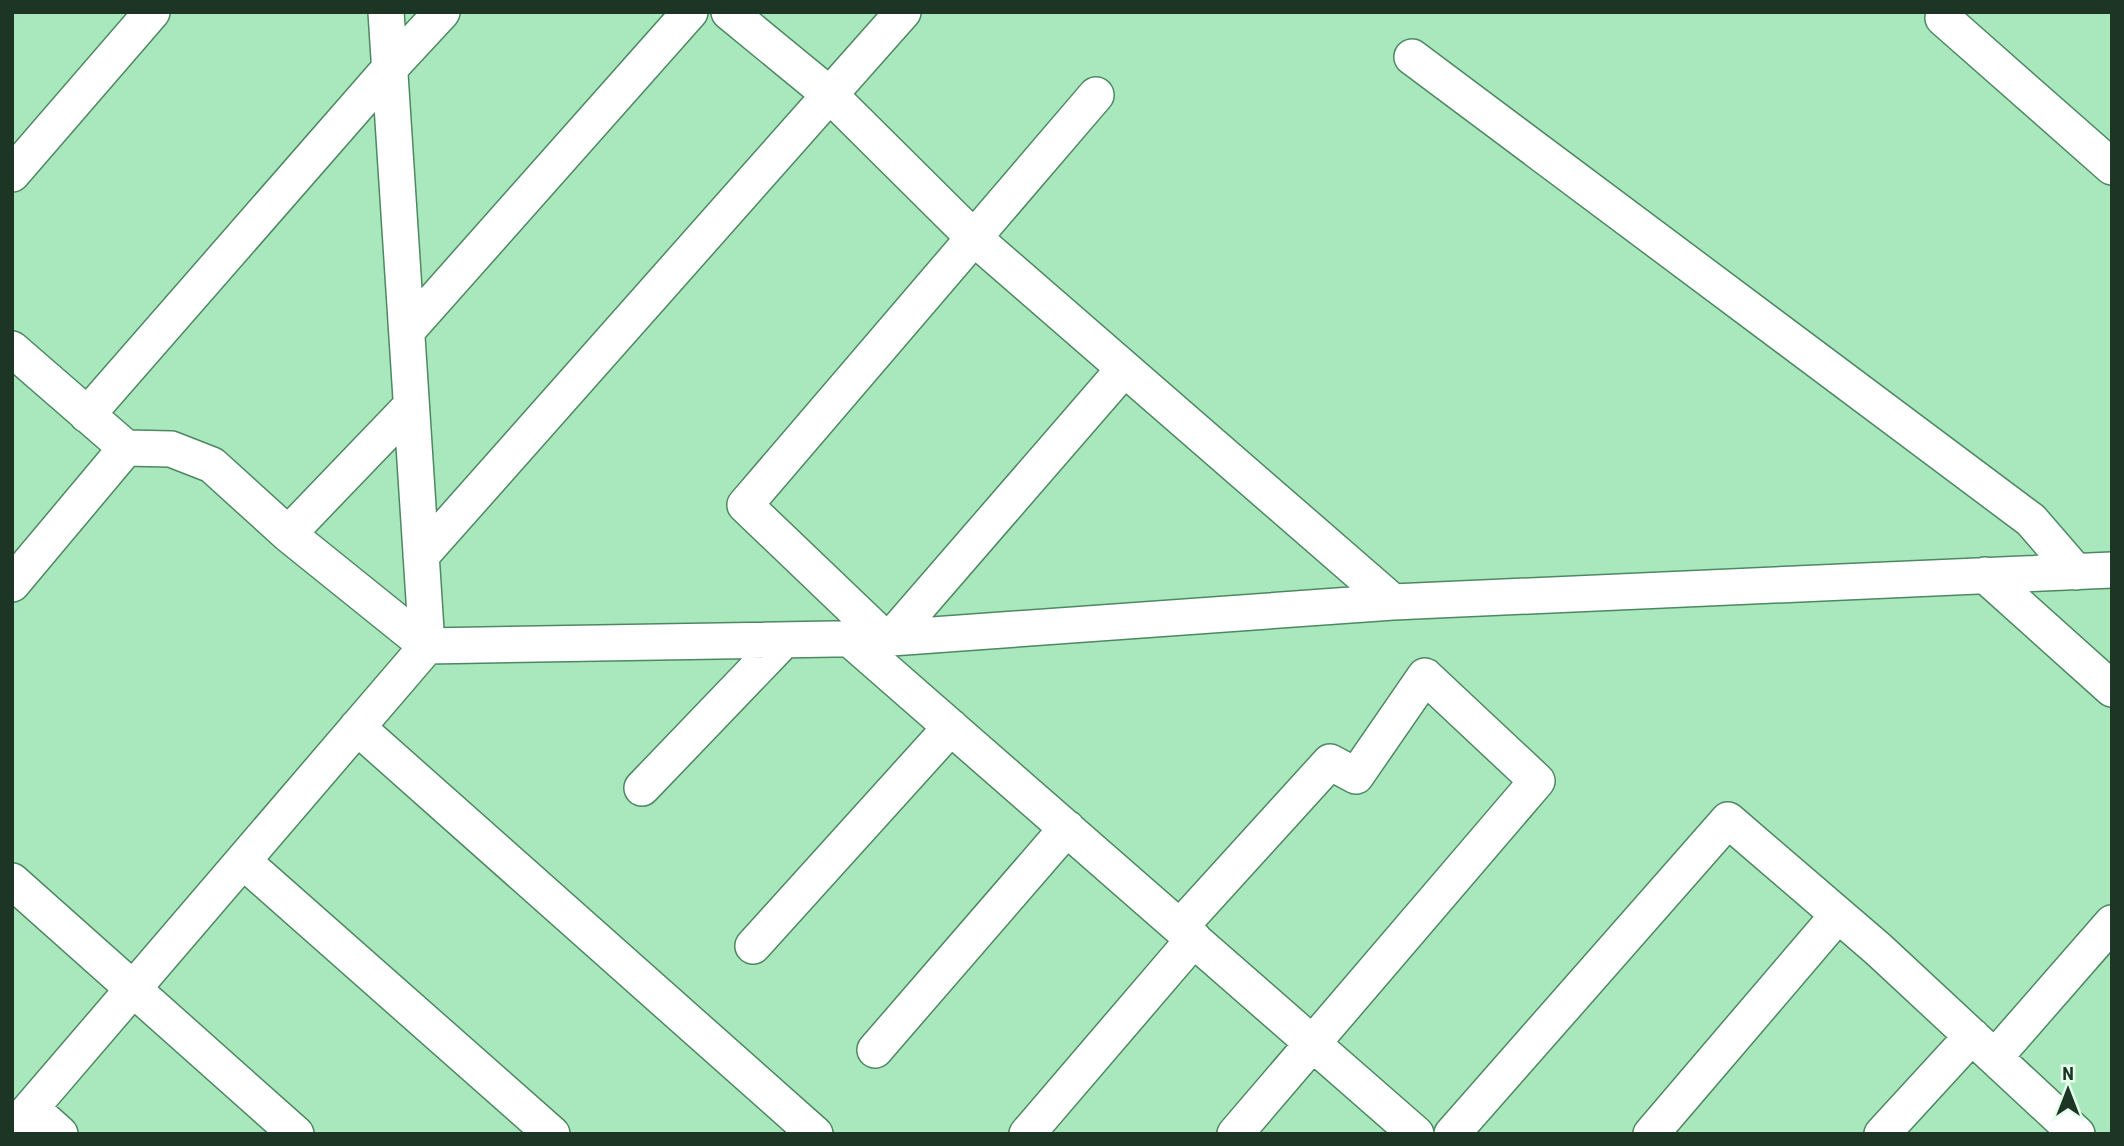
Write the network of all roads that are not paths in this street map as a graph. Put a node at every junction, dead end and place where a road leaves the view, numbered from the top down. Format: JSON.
{"nodes":[{"id":1,"x":152,"y":12,"type":"edge"},
{"id":2,"x":386,"y":12,"type":"edge"},
{"id":3,"x":442,"y":12,"type":"edge"},
{"id":4,"x":690,"y":12,"type":"edge"},
{"id":5,"x":729,"y":12,"type":"edge"},
{"id":6,"x":902,"y":12,"type":"edge"},
{"id":7,"x":1942,"y":18,"type":"dead end"},
{"id":8,"x":1412,"y":57,"type":"dead end"},
{"id":9,"x":390,"y":68,"type":"junction"},
{"id":10,"x":830,"y":95,"type":"junction"},
{"id":11,"x":1096,"y":96,"type":"dead end"},
{"id":12,"x":2112,"y":167,"type":"edge"},
{"id":13,"x":12,"y":174,"type":"edge"},
{"id":14,"x":973,"y":237,"type":"junction"},
{"id":15,"x":407,"y":331,"type":"junction"},
{"id":16,"x":12,"y":349,"type":"edge"},
{"id":17,"x":1124,"y":369,"type":"junction"},
{"id":18,"x":411,"y":406,"type":"junction"},
{"id":19,"x":88,"y":415,"type":"junction"},
{"id":20,"x":126,"y":448,"type":"junction"},
{"id":21,"x":288,"y":534,"type":"junction"},
{"id":22,"x":421,"y":556,"type":"junction"},
{"id":23,"x":2112,"y":570,"type":"edge"},
{"id":24,"x":2076,"y":572,"type":"junction"},
{"id":25,"x":1985,"y":576,"type":"junction"},
{"id":26,"x":12,"y":584,"type":"edge"},
{"id":27,"x":1393,"y":602,"type":"junction"},
{"id":28,"x":875,"y":639,"type":"junction"},
{"id":29,"x":784,"y":640,"type":"junction"},
{"id":30,"x":428,"y":646,"type":"junction"},
{"id":31,"x":2112,"y":690,"type":"edge"},
{"id":32,"x":357,"y":727,"type":"junction"},
{"id":33,"x":951,"y":727,"type":"junction"},
{"id":34,"x":642,"y":789,"type":"dead end"},
{"id":35,"x":1067,"y":828,"type":"junction"},
{"id":36,"x":243,"y":861,"type":"junction"},
{"id":37,"x":12,"y":881,"type":"edge"},
{"id":38,"x":1838,"y":915,"type":"junction"},
{"id":39,"x":2112,"y":923,"type":"edge"},
{"id":40,"x":1187,"y":933,"type":"junction"},
{"id":41,"x":753,"y":946,"type":"dead end"},
{"id":42,"x":132,"y":990,"type":"junction"},
{"id":43,"x":1313,"y":1043,"type":"junction"},
{"id":44,"x":1983,"y":1046,"type":"junction"},
{"id":45,"x":875,"y":1050,"type":"dead end"},
{"id":46,"x":22,"y":1119,"type":"edge"},
{"id":47,"x":60,"y":1134,"type":"edge"},
{"id":48,"x":296,"y":1134,"type":"edge"},
{"id":49,"x":552,"y":1134,"type":"edge"},
{"id":50,"x":815,"y":1134,"type":"edge"},
{"id":51,"x":1027,"y":1134,"type":"edge"},
{"id":52,"x":1235,"y":1134,"type":"edge"},
{"id":53,"x":1416,"y":1134,"type":"edge"},
{"id":54,"x":1452,"y":1134,"type":"edge"},
{"id":55,"x":1651,"y":1134,"type":"edge"},
{"id":56,"x":1882,"y":1134,"type":"edge"},
{"id":57,"x":2077,"y":1134,"type":"edge"}],
"edges":[{"from":1,"to":13,"type":"street"},
{"from":2,"to":9,"type":"street"},
{"from":3,"to":9,"type":"street"},
{"from":4,"to":15,"type":"street"},
{"from":5,"to":10,"type":"street"},
{"from":6,"to":10,"type":"street"},
{"from":7,"to":12,"type":"street"},
{"from":8,"to":24,"type":"street"},
{"from":9,"to":15,"type":"street"},
{"from":9,"to":19,"type":"street"},
{"from":10,"to":14,"type":"street"},
{"from":10,"to":22,"type":"street"},
{"from":11,"to":14,"type":"street"},
{"from":14,"to":17,"type":"street"},
{"from":14,"to":28,"type":"street"},
{"from":15,"to":18,"type":"street"},
{"from":16,"to":19,"type":"street"},
{"from":17,"to":27,"type":"street"},
{"from":17,"to":28,"type":"street"},
{"from":18,"to":21,"type":"street"},
{"from":18,"to":22,"type":"street"},
{"from":19,"to":20,"type":"street"},
{"from":20,"to":21,"type":"street"},
{"from":20,"to":26,"type":"street"},
{"from":21,"to":30,"type":"street"},
{"from":22,"to":30,"type":"street"},
{"from":23,"to":24,"type":"street"},
{"from":24,"to":25,"type":"street"},
{"from":25,"to":27,"type":"street"},
{"from":25,"to":31,"type":"street"},
{"from":27,"to":28,"type":"street"},
{"from":28,"to":29,"type":"street"},
{"from":28,"to":33,"type":"street"},
{"from":29,"to":30,"type":"street"},
{"from":29,"to":34,"type":"street"},
{"from":30,"to":32,"type":"street"},
{"from":32,"to":36,"type":"street"},
{"from":32,"to":50,"type":"street"},
{"from":33,"to":35,"type":"street"},
{"from":33,"to":41,"type":"street"},
{"from":35,"to":40,"type":"street"},
{"from":35,"to":45,"type":"street"},
{"from":36,"to":42,"type":"street"},
{"from":36,"to":49,"type":"street"},
{"from":37,"to":42,"type":"street"},
{"from":38,"to":44,"type":"street"},
{"from":38,"to":54,"type":"street"},
{"from":38,"to":55,"type":"street"},
{"from":39,"to":44,"type":"street"},
{"from":40,"to":43,"type":"street"},
{"from":40,"to":43,"type":"street"},
{"from":40,"to":51,"type":"street"},
{"from":42,"to":46,"type":"street"},
{"from":42,"to":48,"type":"street"},
{"from":43,"to":52,"type":"street"},
{"from":43,"to":53,"type":"street"},
{"from":44,"to":56,"type":"street"},
{"from":44,"to":57,"type":"street"},
{"from":46,"to":47,"type":"street"}]}
